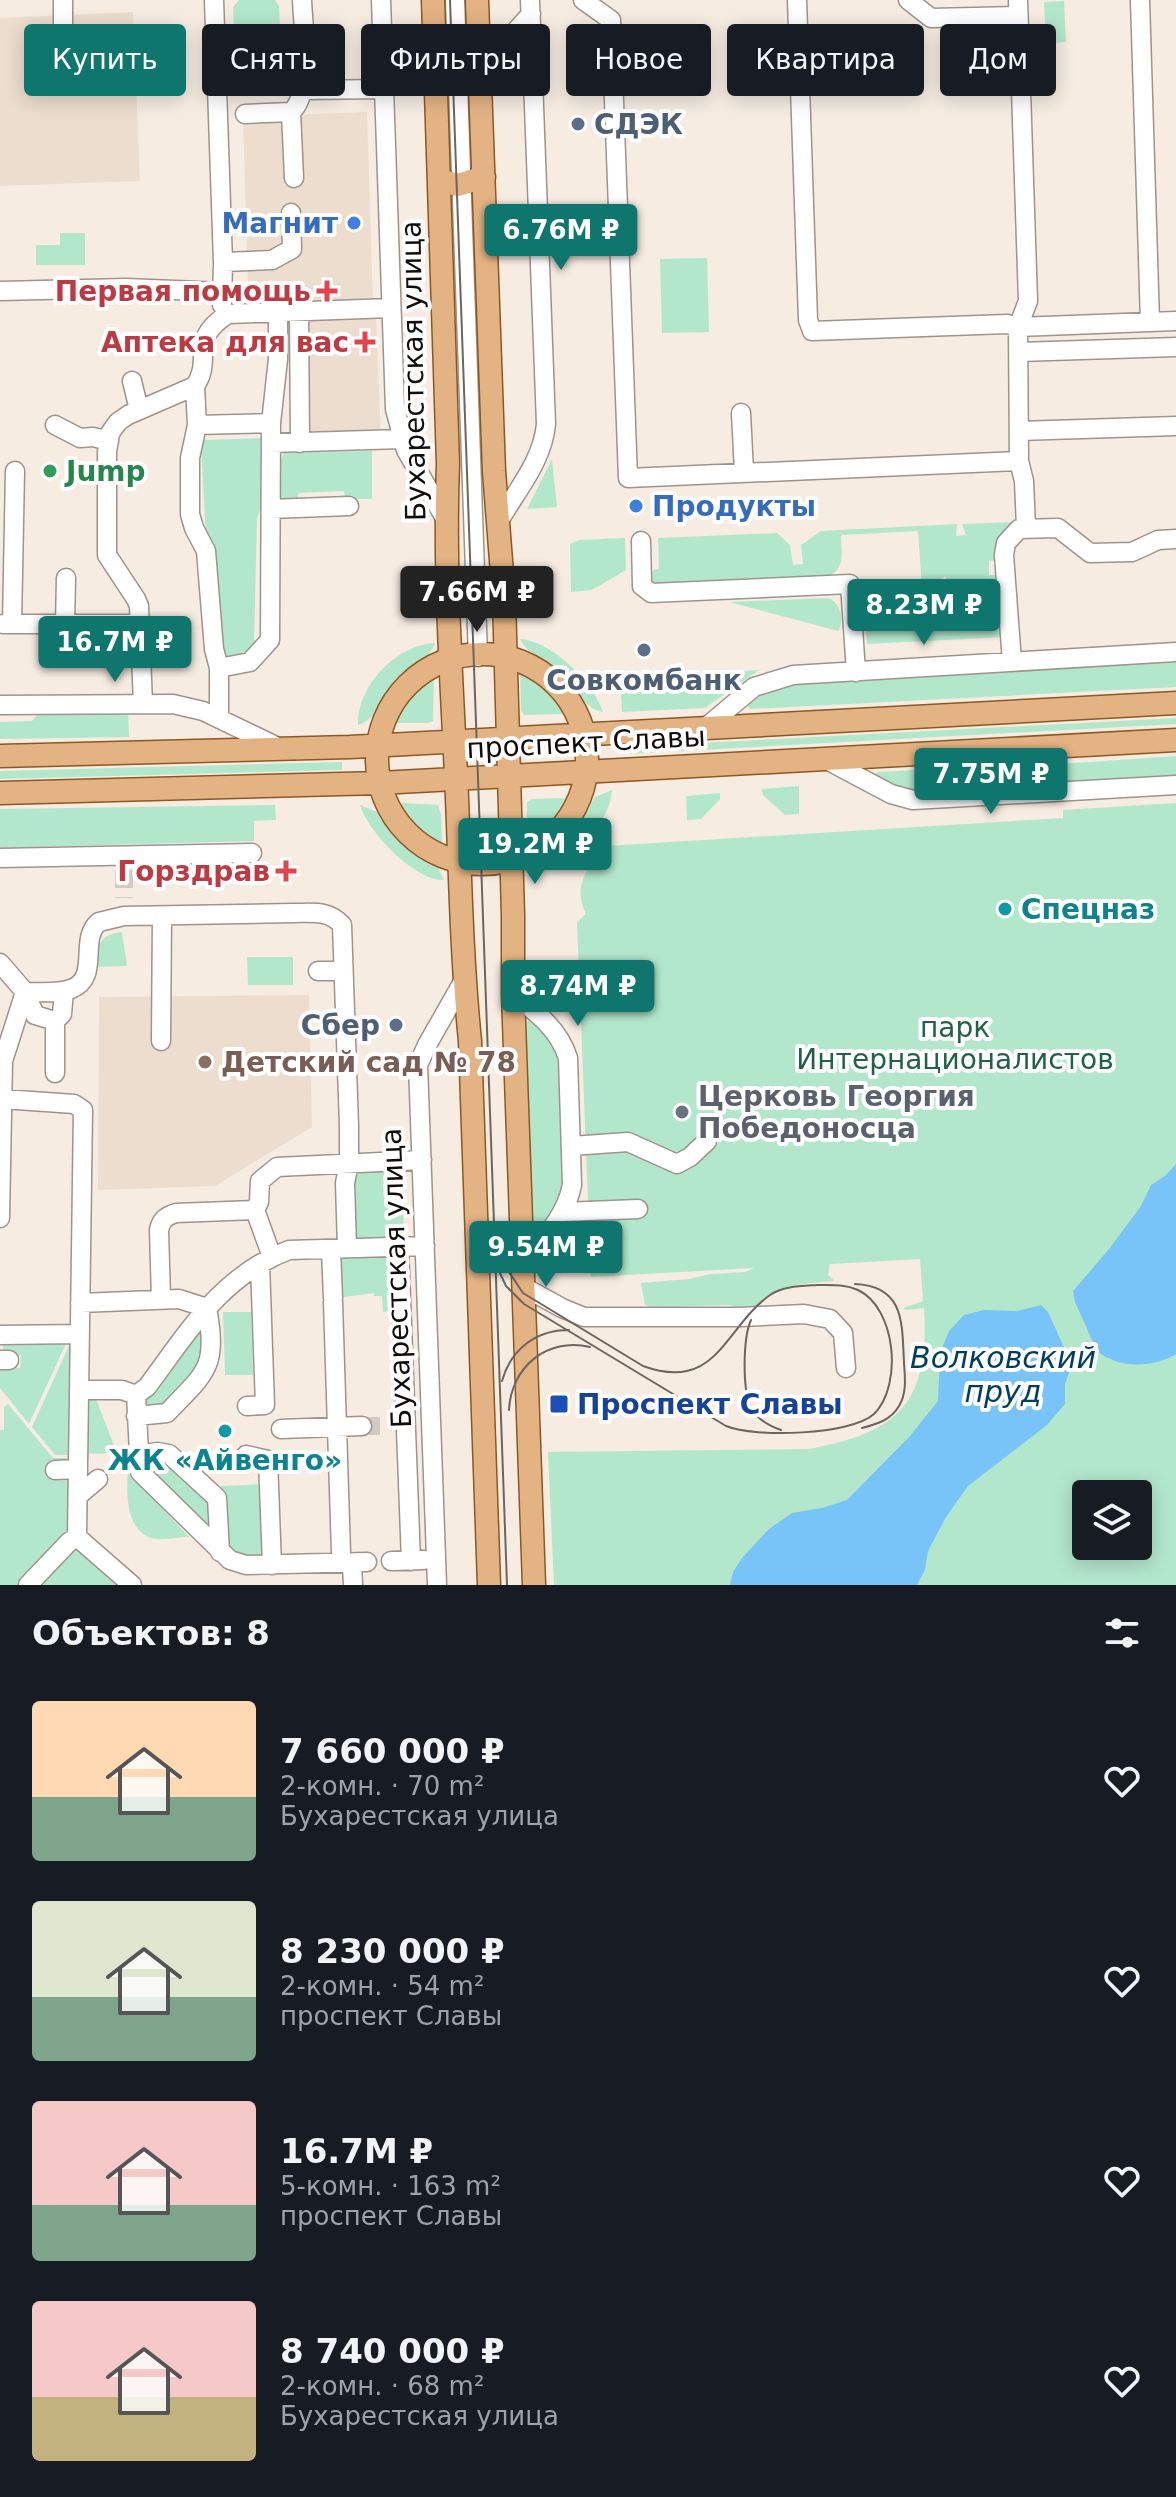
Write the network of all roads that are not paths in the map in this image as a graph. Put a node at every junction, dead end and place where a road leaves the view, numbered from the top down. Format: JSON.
{"nodes":[{"id":1,"x":63,"y":0,"type":"edge"},
{"id":2,"x":214,"y":0,"type":"edge"},
{"id":3,"x":302,"y":0,"type":"edge"},
{"id":4,"x":381,"y":0,"type":"edge"},
{"id":5,"x":433,"y":0,"type":"edge"},
{"id":6,"x":455,"y":0,"type":"edge"},
{"id":7,"x":477,"y":0,"type":"edge"},
{"id":8,"x":583,"y":0,"type":"edge"},
{"id":9,"x":797,"y":0,"type":"edge"},
{"id":10,"x":908,"y":0,"type":"edge"},
{"id":11,"x":1140,"y":0,"type":"edge"},
{"id":12,"x":530,"y":7,"type":"edge"},
{"id":13,"x":986,"y":8,"type":"edge"},
{"id":14,"x":1018,"y":8,"type":"edge"},
{"id":15,"x":63,"y":24,"type":"edge"},
{"id":16,"x":303,"y":24,"type":"edge"},
{"id":17,"x":382,"y":24,"type":"edge"},
{"id":18,"x":478,"y":24,"type":"edge"},
{"id":19,"x":517,"y":24,"type":"edge"},
{"id":20,"x":302,"y":96,"type":"edge"},
{"id":21,"x":384,"y":96,"type":"edge"},
{"id":22,"x":481,"y":96,"type":"edge"},
{"id":23,"x":291,"y":112,"type":"junction"},
{"id":24,"x":245,"y":114,"type":"dead end"},
{"id":25,"x":484,"y":177,"type":"junction"},
{"id":26,"x":294,"y":178,"type":"dead end"},
{"id":27,"x":439,"y":180,"type":"junction"},
{"id":28,"x":461,"y":185,"type":"junction"},
{"id":29,"x":291,"y":213,"type":"dead end"},
{"id":30,"x":223,"y":262,"type":"junction"},
{"id":31,"x":0,"y":291,"type":"edge"},
{"id":32,"x":221,"y":301,"type":"junction"},
{"id":33,"x":391,"y":308,"type":"junction"},
{"id":34,"x":278,"y":312,"type":"junction"},
{"id":35,"x":299,"y":312,"type":"junction"},
{"id":36,"x":1176,"y":321,"type":"edge"},
{"id":37,"x":1150,"y":322,"type":"junction"},
{"id":38,"x":1018,"y":327,"type":"junction"},
{"id":39,"x":1176,"y":347,"type":"edge"},
{"id":40,"x":1019,"y":352,"type":"junction"},
{"id":41,"x":132,"y":381,"type":"dead end"},
{"id":42,"x":195,"y":386,"type":"junction"},
{"id":43,"x":139,"y":410,"type":"junction"},
{"id":44,"x":741,"y":413,"type":"dead end"},
{"id":45,"x":271,"y":423,"type":"junction"},
{"id":46,"x":55,"y":425,"type":"dead end"},
{"id":47,"x":197,"y":425,"type":"junction"},
{"id":48,"x":1176,"y":426,"type":"edge"},
{"id":49,"x":1019,"y":431,"type":"junction"},
{"id":50,"x":402,"y":439,"type":"junction"},
{"id":51,"x":109,"y":441,"type":"junction"},
{"id":52,"x":271,"y":443,"type":"junction"},
{"id":53,"x":300,"y":443,"type":"junction"},
{"id":54,"x":1019,"y":461,"type":"junction"},
{"id":55,"x":15,"y":471,"type":"dead end"},
{"id":56,"x":744,"y":472,"type":"junction"},
{"id":57,"x":349,"y":506,"type":"dead end"},
{"id":58,"x":271,"y":509,"type":"junction"},
{"id":59,"x":446,"y":520,"type":"junction"},
{"id":60,"x":499,"y":521,"type":"junction"},
{"id":61,"x":1026,"y":527,"type":"junction"},
{"id":62,"x":1176,"y":539,"type":"edge"},
{"id":63,"x":641,"y":541,"type":"dead end"},
{"id":64,"x":66,"y":578,"type":"dead end"},
{"id":65,"x":6,"y":624,"type":"edge"},
{"id":66,"x":65,"y":624,"type":"junction"},
{"id":67,"x":139,"y":624,"type":"junction"},
{"id":68,"x":1176,"y":652,"type":"edge"},
{"id":69,"x":506,"y":656,"type":"junction"},
{"id":70,"x":478,"y":657,"type":"junction"},
{"id":71,"x":450,"y":658,"type":"junction"},
{"id":72,"x":1012,"y":662,"type":"junction"},
{"id":73,"x":219,"y":668,"type":"junction"},
{"id":74,"x":856,"y":672,"type":"junction"},
{"id":75,"x":1176,"y":703,"type":"edge"},
{"id":76,"x":143,"y":704,"type":"junction"},
{"id":77,"x":0,"y":705,"type":"edge"},
{"id":78,"x":219,"y":718,"type":"junction"},
{"id":79,"x":705,"y":728,"type":"junction"},
{"id":80,"x":585,"y":734,"type":"junction"},
{"id":81,"x":507,"y":739,"type":"junction"},
{"id":82,"x":1176,"y":740,"type":"edge"},
{"id":83,"x":455,"y":742,"type":"junction"},
{"id":84,"x":377,"y":746,"type":"junction"},
{"id":85,"x":283,"y":750,"type":"junction"},
{"id":86,"x":0,"y":756,"type":"edge"},
{"id":87,"x":825,"y":759,"type":"junction"},
{"id":88,"x":587,"y":771,"type":"junction"},
{"id":89,"x":508,"y":776,"type":"junction"},
{"id":90,"x":456,"y":779,"type":"junction"},
{"id":91,"x":380,"y":783,"type":"junction"},
{"id":92,"x":1176,"y":785,"type":"edge"},
{"id":93,"x":0,"y":793,"type":"edge"},
{"id":94,"x":252,"y":853,"type":"dead end"},
{"id":95,"x":0,"y":858,"type":"edge"},
{"id":96,"x":512,"y":859,"type":"junction"},
{"id":97,"x":460,"y":862,"type":"junction"},
{"id":98,"x":162,"y":916,"type":"junction"},
{"id":99,"x":0,"y":963,"type":"edge"},
{"id":100,"x":318,"y":971,"type":"dead end"},
{"id":101,"x":343,"y":971,"type":"junction"},
{"id":102,"x":464,"y":980,"type":"junction"},
{"id":103,"x":64,"y":991,"type":"junction"},
{"id":104,"x":25,"y":992,"type":"junction"},
{"id":105,"x":513,"y":994,"type":"junction"},
{"id":106,"x":55,"y":1021,"type":"junction"},
{"id":107,"x":161,"y":1041,"type":"dead end"},
{"id":108,"x":55,"y":1073,"type":"dead end"},
{"id":109,"x":3,"y":1099,"type":"junction"},
{"id":110,"x":707,"y":1141,"type":"dead end"},
{"id":111,"x":571,"y":1146,"type":"junction"},
{"id":112,"x":422,"y":1160,"type":"junction"},
{"id":113,"x":349,"y":1163,"type":"junction"},
{"id":114,"x":638,"y":1209,"type":"dead end"},
{"id":115,"x":255,"y":1210,"type":"junction"},
{"id":116,"x":563,"y":1212,"type":"junction"},
{"id":117,"x":0,"y":1218,"type":"edge"},
{"id":118,"x":399,"y":1246,"type":"junction"},
{"id":119,"x":425,"y":1246,"type":"junction"},
{"id":120,"x":339,"y":1249,"type":"junction"},
{"id":121,"x":266,"y":1260,"type":"junction"},
{"id":122,"x":522,"y":1276,"type":"junction"},
{"id":123,"x":161,"y":1299,"type":"junction"},
{"id":124,"x":80,"y":1303,"type":"junction"},
{"id":125,"x":207,"y":1308,"type":"junction"},
{"id":126,"x":80,"y":1334,"type":"junction"},
{"id":127,"x":0,"y":1335,"type":"edge"},
{"id":128,"x":846,"y":1368,"type":"dead end"},
{"id":129,"x":79,"y":1390,"type":"junction"},
{"id":130,"x":136,"y":1395,"type":"junction"},
{"id":131,"x":261,"y":1406,"type":"dead end"},
{"id":132,"x":136,"y":1416,"type":"junction"},
{"id":133,"x":406,"y":1425,"type":"junction"},
{"id":134,"x":362,"y":1426,"type":"tunnel mouth"},
{"id":135,"x":386,"y":1426,"type":"tunnel mouth"},
{"id":136,"x":337,"y":1427,"type":"junction"},
{"id":137,"x":281,"y":1429,"type":"dead end"},
{"id":138,"x":138,"y":1455,"type":"junction"},
{"id":139,"x":246,"y":1455,"type":"dead end"},
{"id":140,"x":78,"y":1469,"type":"junction"},
{"id":141,"x":55,"y":1470,"type":"dead end"},
{"id":142,"x":77,"y":1537,"type":"junction"},
{"id":143,"x":220,"y":1552,"type":"junction"},
{"id":144,"x":436,"y":1559,"type":"junction"},
{"id":145,"x":348,"y":1560,"type":"junction"},
{"id":146,"x":391,"y":1561,"type":"dead end"},
{"id":147,"x":411,"y":1561,"type":"junction"},
{"id":148,"x":272,"y":1565,"type":"junction"},
{"id":149,"x":28,"y":1585,"type":"edge"},
{"id":150,"x":132,"y":1585,"type":"edge"},
{"id":151,"x":353,"y":1585,"type":"edge"},
{"id":152,"x":437,"y":1585,"type":"edge"},
{"id":153,"x":489,"y":1585,"type":"edge"},
{"id":154,"x":534,"y":1585,"type":"edge"}],
"edges":[{"from":1,"to":15,"type":"street"},
{"from":2,"to":30,"type":"street"},
{"from":3,"to":16,"type":"street"},
{"from":4,"to":17,"type":"street"},
{"from":5,"to":27,"type":"main road","name":"Бухарестская улица"},
{"from":6,"to":28,"type":"street"},
{"from":7,"to":18,"type":"main road"},
{"from":8,"to":56,"type":"street"},
{"from":9,"to":38,"type":"street"},
{"from":10,"to":13,"type":"street"},
{"from":11,"to":37,"type":"street"},
{"from":12,"to":19,"type":"street"},
{"from":12,"to":60,"type":"street"},
{"from":13,"to":14,"type":"street"},
{"from":14,"to":38,"type":"street"},
{"from":20,"to":23,"type":"street"},
{"from":21,"to":33,"type":"street"},
{"from":22,"to":25,"type":"main road"},
{"from":23,"to":24,"type":"street"},
{"from":23,"to":26,"type":"street"},
{"from":25,"to":28,"type":"main road"},
{"from":25,"to":60,"type":"main road"},
{"from":27,"to":28,"type":"main road"},
{"from":27,"to":59,"type":"main road","name":"Бухарестская улица"},
{"from":28,"to":70,"type":"street"},
{"from":29,"to":30,"type":"street"},
{"from":30,"to":32,"type":"street"},
{"from":31,"to":32,"type":"street"},
{"from":32,"to":34,"type":"street"},
{"from":32,"to":42,"type":"street"},
{"from":33,"to":35,"type":"street"},
{"from":33,"to":50,"type":"street"},
{"from":34,"to":35,"type":"street"},
{"from":34,"to":45,"type":"street"},
{"from":35,"to":53,"type":"street"},
{"from":36,"to":37,"type":"street"},
{"from":37,"to":38,"type":"street"},
{"from":38,"to":40,"type":"street"},
{"from":39,"to":40,"type":"street"},
{"from":40,"to":49,"type":"street"},
{"from":41,"to":43,"type":"street"},
{"from":42,"to":43,"type":"street"},
{"from":42,"to":47,"type":"street"},
{"from":43,"to":51,"type":"street"},
{"from":44,"to":56,"type":"street"},
{"from":45,"to":47,"type":"street"},
{"from":45,"to":52,"type":"street"},
{"from":46,"to":51,"type":"street"},
{"from":47,"to":73,"type":"street"},
{"from":48,"to":49,"type":"street"},
{"from":49,"to":54,"type":"street"},
{"from":50,"to":53,"type":"street"},
{"from":50,"to":59,"type":"street"},
{"from":51,"to":67,"type":"street"},
{"from":52,"to":53,"type":"street"},
{"from":52,"to":58,"type":"street"},
{"from":54,"to":56,"type":"street"},
{"from":54,"to":61,"type":"street"},
{"from":55,"to":65,"type":"street"},
{"from":57,"to":58,"type":"street"},
{"from":58,"to":73,"type":"street"},
{"from":59,"to":71,"type":"main road","name":"Бухарестская улица"},
{"from":60,"to":69,"type":"main road"},
{"from":61,"to":62,"type":"street"},
{"from":61,"to":72,"type":"street"},
{"from":63,"to":74,"type":"street"},
{"from":64,"to":66,"type":"street"},
{"from":65,"to":66,"type":"street"},
{"from":66,"to":67,"type":"street"},
{"from":67,"to":76,"type":"street"},
{"from":68,"to":72,"type":"street"},
{"from":69,"to":70,"type":"main road"},
{"from":69,"to":80,"type":"main road"},
{"from":69,"to":81,"type":"main road"},
{"from":70,"to":71,"type":"main road"},
{"from":71,"to":83,"type":"main road","name":"Бухарестская улица"},
{"from":71,"to":84,"type":"main road"},
{"from":72,"to":74,"type":"street"},
{"from":73,"to":78,"type":"street"},
{"from":74,"to":79,"type":"street"},
{"from":75,"to":79,"type":"main road","name":"проспект Славы"},
{"from":76,"to":77,"type":"street"},
{"from":76,"to":78,"type":"street"},
{"from":78,"to":85,"type":"street"},
{"from":79,"to":80,"type":"main road","name":"проспект Славы"},
{"from":80,"to":81,"type":"main road","name":"проспект Славы"},
{"from":80,"to":88,"type":"main road"},
{"from":81,"to":83,"type":"main road","name":"проспект Славы"},
{"from":81,"to":89,"type":"main road"},
{"from":82,"to":87,"type":"main road","name":"проспект Славы"},
{"from":83,"to":84,"type":"main road","name":"проспект Славы"},
{"from":83,"to":90,"type":"main road","name":"Бухарестская улица"},
{"from":84,"to":85,"type":"main road","name":"проспект Славы"},
{"from":84,"to":91,"type":"main road"},
{"from":85,"to":86,"type":"main road","name":"проспект Славы"},
{"from":87,"to":88,"type":"main road","name":"проспект Славы"},
{"from":87,"to":92,"type":"street"},
{"from":88,"to":89,"type":"main road","name":"проспект Славы"},
{"from":88,"to":96,"type":"main road"},
{"from":89,"to":90,"type":"main road","name":"проспект Славы"},
{"from":89,"to":96,"type":"main road"},
{"from":90,"to":91,"type":"main road","name":"проспект Славы"},
{"from":90,"to":97,"type":"main road","name":"Бухарестская улица"},
{"from":91,"to":93,"type":"main road","name":"проспект Славы"},
{"from":91,"to":97,"type":"main road"},
{"from":94,"to":95,"type":"street"},
{"from":96,"to":97,"type":"main road"},
{"from":96,"to":105,"type":"main road"},
{"from":97,"to":102,"type":"main road","name":"Бухарестская улица"},
{"from":98,"to":101,"type":"street"},
{"from":98,"to":103,"type":"street"},
{"from":98,"to":107,"type":"street"},
{"from":99,"to":104,"type":"street"},
{"from":100,"to":101,"type":"street"},
{"from":101,"to":113,"type":"street"},
{"from":102,"to":112,"type":"street","name":"Бухарестская улица"},
{"from":102,"to":153,"type":"main road","name":"Бухарестская улица"},
{"from":103,"to":104,"type":"street"},
{"from":103,"to":106,"type":"street"},
{"from":104,"to":106,"type":"street"},
{"from":104,"to":109,"type":"street"},
{"from":105,"to":111,"type":"street"},
{"from":105,"to":122,"type":"main road"},
{"from":106,"to":108,"type":"street"},
{"from":109,"to":117,"type":"street"},
{"from":109,"to":124,"type":"street"},
{"from":110,"to":111,"type":"street"},
{"from":111,"to":116,"type":"street"},
{"from":112,"to":113,"type":"street"},
{"from":112,"to":119,"type":"street","name":"Бухарестская улица"},
{"from":113,"to":115,"type":"street"},
{"from":113,"to":120,"type":"street"},
{"from":114,"to":116,"type":"street"},
{"from":115,"to":121,"type":"street"},
{"from":115,"to":123,"type":"street"},
{"from":116,"to":122,"type":"street"},
{"from":118,"to":119,"type":"street"},
{"from":118,"to":120,"type":"street"},
{"from":118,"to":133,"type":"street"},
{"from":119,"to":144,"type":"street","name":"Бухарестская улица"},
{"from":120,"to":121,"type":"street"},
{"from":120,"to":136,"type":"street"},
{"from":121,"to":125,"type":"street"},
{"from":121,"to":131,"type":"street"},
{"from":122,"to":128,"type":"street"},
{"from":122,"to":154,"type":"main road"},
{"from":123,"to":124,"type":"street"},
{"from":123,"to":125,"type":"street"},
{"from":124,"to":126,"type":"street"},
{"from":125,"to":130,"type":"street"},
{"from":125,"to":132,"type":"street"},
{"from":126,"to":127,"type":"street"},
{"from":126,"to":129,"type":"street"},
{"from":129,"to":130,"type":"street"},
{"from":129,"to":140,"type":"street"},
{"from":130,"to":132,"type":"street"},
{"from":132,"to":138,"type":"street"},
{"from":133,"to":135,"type":"street"},
{"from":133,"to":147,"type":"street"},
{"from":134,"to":136,"type":"street"},
{"from":136,"to":137,"type":"street"},
{"from":136,"to":145,"type":"street"},
{"from":138,"to":143,"type":"street"},
{"from":138,"to":143,"type":"street"},
{"from":139,"to":148,"type":"street"},
{"from":140,"to":141,"type":"street"},
{"from":140,"to":142,"type":"street"},
{"from":142,"to":149,"type":"street"},
{"from":142,"to":150,"type":"street"},
{"from":143,"to":148,"type":"street"},
{"from":144,"to":147,"type":"street"},
{"from":144,"to":152,"type":"street","name":"Бухарестская улица"},
{"from":145,"to":148,"type":"street"},
{"from":145,"to":151,"type":"street"},
{"from":146,"to":147,"type":"street"}]}
